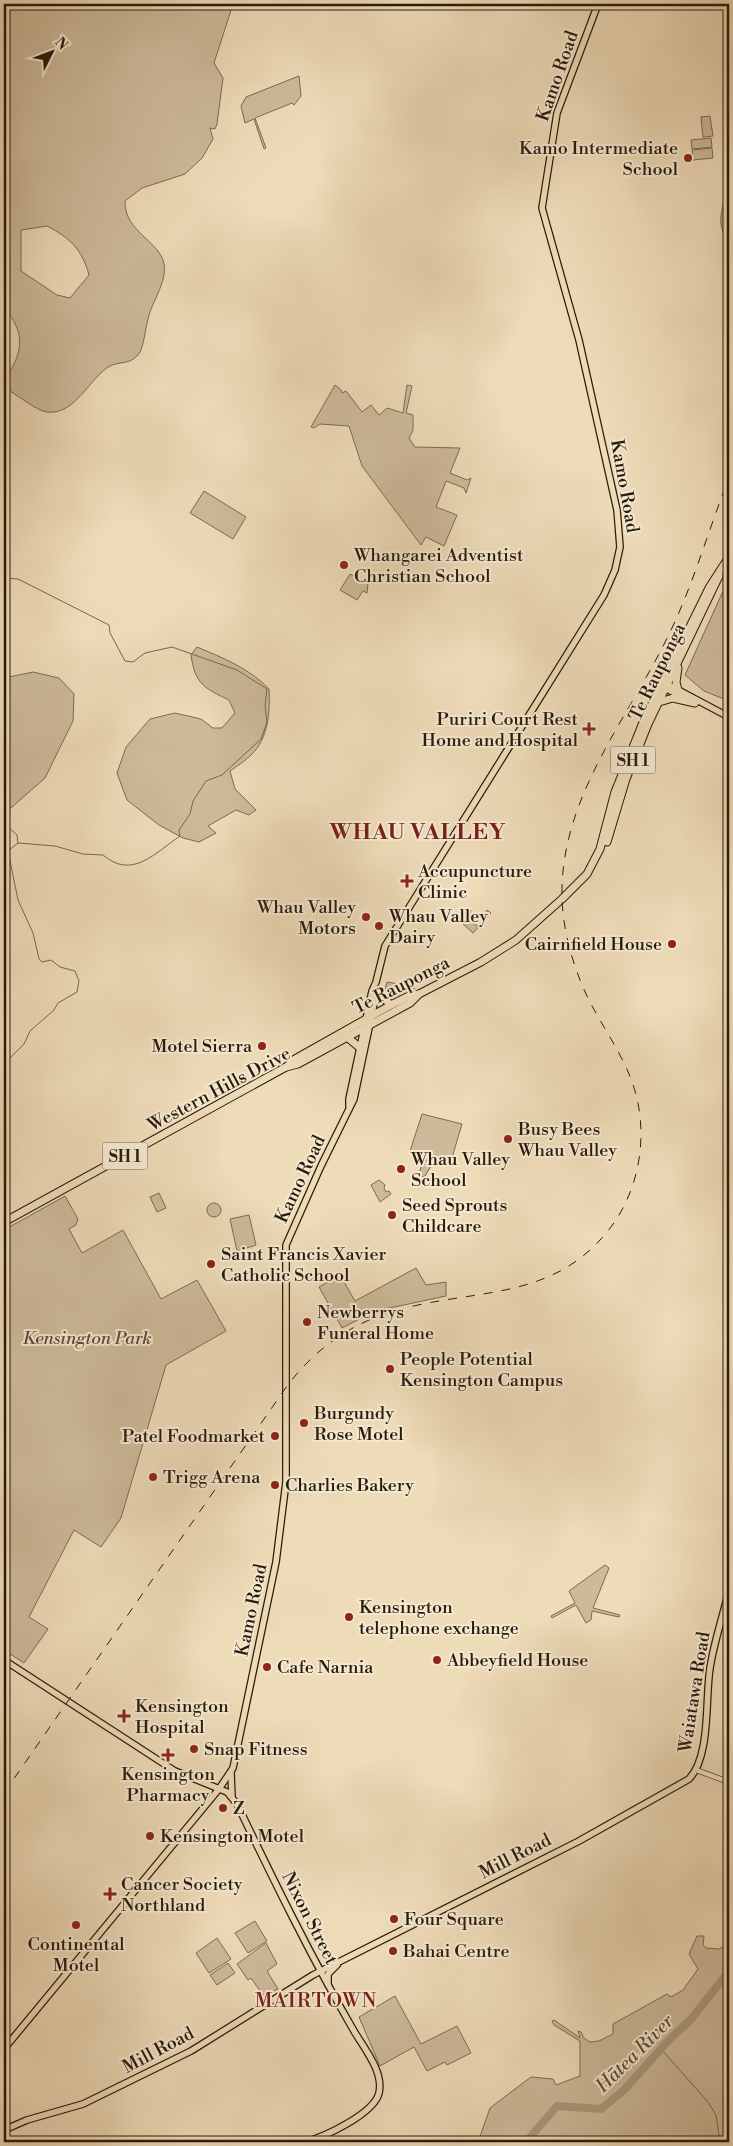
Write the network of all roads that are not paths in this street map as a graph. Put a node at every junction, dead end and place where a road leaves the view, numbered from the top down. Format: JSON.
{"nodes":[{"id":1,"x":598,"y":4,"type":"edge"},
{"id":2,"x":729,"y":557,"type":"edge"},
{"id":3,"x":720,"y":574,"type":"junction"},
{"id":4,"x":679,"y":661,"type":"junction"},
{"id":5,"x":664,"y":685,"type":"junction"},
{"id":6,"x":678,"y":690,"type":"junction"},
{"id":7,"x":697,"y":702,"type":"junction"},
{"id":8,"x":659,"y":703,"type":"junction"},
{"id":9,"x":729,"y":717,"type":"edge"},
{"id":10,"x":529,"y":930,"type":"junction"},
{"id":11,"x":376,"y":982,"type":"junction"},
{"id":12,"x":378,"y":994,"type":"junction"},
{"id":13,"x":419,"y":994,"type":"junction"},
{"id":14,"x":390,"y":1005,"type":"junction"},
{"id":15,"x":368,"y":1022,"type":"junction"},
{"id":16,"x":348,"y":1037,"type":"junction"},
{"id":17,"x":360,"y":1047,"type":"junction"},
{"id":18,"x":286,"y":1067,"type":"junction"},
{"id":19,"x":349,"y":1106,"type":"junction"},
{"id":20,"x":4,"y":1222,"type":"edge"},
{"id":21,"x":729,"y":1590,"type":"edge"},
{"id":22,"x":4,"y":1660,"type":"edge"},
{"id":23,"x":696,"y":1770,"type":"junction"},
{"id":24,"x":231,"y":1773,"type":"junction"},
{"id":25,"x":729,"y":1782,"type":"edge"},
{"id":26,"x":219,"y":1789,"type":"junction"},
{"id":27,"x":232,"y":1797,"type":"junction"},
{"id":28,"x":342,"y":1960,"type":"junction"},
{"id":29,"x":320,"y":1971,"type":"junction"},
{"id":30,"x":328,"y":1986,"type":"junction"},
{"id":31,"x":4,"y":2049,"type":"edge"},
{"id":32,"x":4,"y":2130,"type":"edge"},
{"id":33,"x":305,"y":2142,"type":"edge"}],
"edges":[{"from":1,"to":11,"type":"main road","name":"Kamo Road"},
{"from":2,"to":3,"type":"highway","name":"Te Rauponga","number":"SH 1"},
{"from":3,"to":4,"type":"highway","name":"Te Rauponga","number":"SH 1"},
{"from":3,"to":5,"type":"highway","name":"Te Rauponga","number":"SH 1"},
{"from":4,"to":5,"type":"highway","name":"Te Rauponga","number":"SH 1"},
{"from":4,"to":6,"type":"highway"},
{"from":5,"to":6,"type":"main road"},
{"from":5,"to":7,"type":"main road"},
{"from":5,"to":8,"type":"highway","name":"Te Rauponga","number":"SH 1"},
{"from":5,"to":10,"type":"highway","name":"Te Rauponga","number":"SH 1"},
{"from":6,"to":7,"type":"main road"},
{"from":7,"to":8,"type":"highway"},
{"from":7,"to":9,"type":"main road"},
{"from":8,"to":10,"type":"highway","name":"Te Rauponga","number":"SH 1"},
{"from":10,"to":13,"type":"highway","name":"Te Rauponga","number":"SH 1"},
{"from":11,"to":12,"type":"main road","name":"Kamo Road"},
{"from":11,"to":15,"type":"main road","name":"Kamo Road"},
{"from":12,"to":14,"type":"highway"},
{"from":12,"to":15,"type":"main road","name":"Kamo Road"},
{"from":13,"to":14,"type":"highway","name":"Te Rauponga","number":"SH 1"},
{"from":13,"to":15,"type":"highway","name":"Western Hills Drive","number":"SH 1"},
{"from":14,"to":15,"type":"highway","name":"Te Rauponga","number":"SH 1"},
{"from":15,"to":16,"type":"highway","name":"Western Hills Drive","number":"SH 1"},
{"from":15,"to":17,"type":"main road","name":"Kamo Road"},
{"from":15,"to":18,"type":"highway","name":"Te Rauponga","number":"SH 1"},
{"from":15,"to":19,"type":"main road","name":"Kamo Road"},
{"from":16,"to":17,"type":"highway"},
{"from":16,"to":18,"type":"highway","name":"Western Hills Drive","number":"SH 1"},
{"from":17,"to":19,"type":"main road","name":"Kamo Road"},
{"from":18,"to":20,"type":"highway","name":"Western Hills Drive","number":"SH 1"},
{"from":19,"to":24,"type":"main road","name":"Kamo Road"},
{"from":21,"to":23,"type":"main road","name":"Waiatawa Road"},
{"from":22,"to":26,"type":"main road"},
{"from":23,"to":25,"type":"street"},
{"from":23,"to":28,"type":"main road","name":"Mill Road"},
{"from":24,"to":26,"type":"main road","name":"Kamo Road"},
{"from":24,"to":27,"type":"main road"},
{"from":26,"to":27,"type":"main road"},
{"from":26,"to":31,"type":"main road","name":"Kamo Road"},
{"from":27,"to":29,"type":"main road","name":"Nixon Street"},
{"from":28,"to":29,"type":"main road","name":"Mill Road"},
{"from":28,"to":30,"type":"main road","name":"Mill Road"},
{"from":29,"to":30,"type":"main road","name":"Nixon Street"},
{"from":29,"to":32,"type":"main road","name":"Mill Road"},
{"from":30,"to":33,"type":"main road","name":"Nixon Street"}]}
